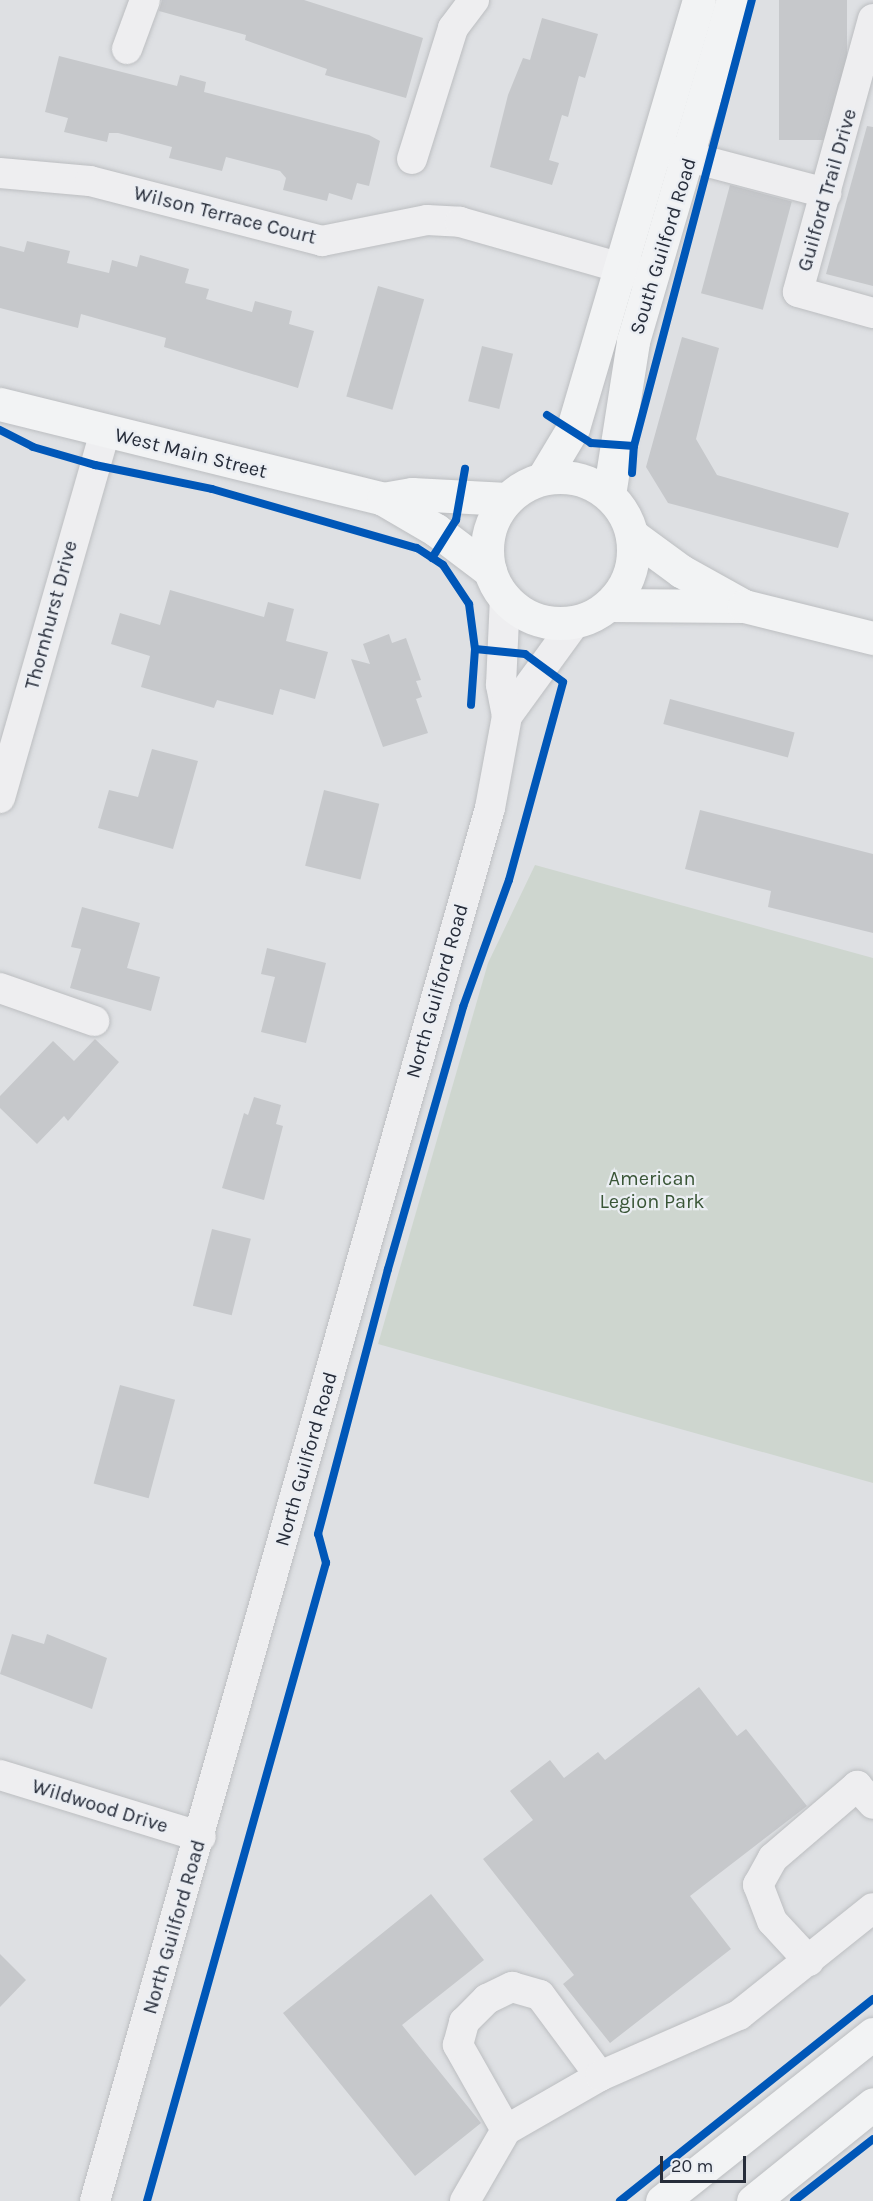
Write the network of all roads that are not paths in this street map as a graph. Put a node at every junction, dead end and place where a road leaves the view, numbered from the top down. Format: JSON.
{"nodes":[{"id":1,"x":145,"y":0,"type":"edge"},
{"id":2,"x":474,"y":0,"type":"edge"},
{"id":3,"x":699,"y":0,"type":"edge"},
{"id":4,"x":733,"y":0,"type":"edge"},
{"id":5,"x":873,"y":19,"type":"edge"},
{"id":6,"x":127,"y":49,"type":"dead end"},
{"id":7,"x":867,"y":69,"type":"edge"},
{"id":8,"x":657,"y":148,"type":"junction"},
{"id":9,"x":690,"y":157,"type":"junction"},
{"id":10,"x":412,"y":159,"type":"dead end"},
{"id":11,"x":0,"y":173,"type":"edge"},
{"id":12,"x":826,"y":193,"type":"junction"},
{"id":13,"x":622,"y":268,"type":"junction"},
{"id":14,"x":653,"y":277,"type":"junction"},
{"id":15,"x":873,"y":313,"type":"edge"},
{"id":16,"x":0,"y":404,"type":"edge"},
{"id":17,"x":105,"y":432,"type":"junction"},
{"id":18,"x":543,"y":478,"type":"junction"},
{"id":19,"x":609,"y":495,"type":"junction"},
{"id":20,"x":383,"y":499,"type":"junction"},
{"id":21,"x":507,"y":499,"type":"junction"},
{"id":22,"x":632,"y":535,"type":"junction"},
{"id":23,"x":497,"y":584,"type":"junction"},
{"id":24,"x":609,"y":604,"type":"junction"},
{"id":25,"x":744,"y":606,"type":"junction"},
{"id":26,"x":576,"y":621,"type":"junction"},
{"id":27,"x":873,"y":638,"type":"edge"},
{"id":28,"x":507,"y":716,"type":"junction"},
{"id":29,"x":0,"y":798,"type":"edge"},
{"id":30,"x":0,"y":988,"type":"edge"},
{"id":31,"x":94,"y":1021,"type":"dead end"},
{"id":32,"x":0,"y":1775,"type":"edge"},
{"id":33,"x":873,"y":1804,"type":"edge"},
{"id":34,"x":201,"y":1837,"type":"junction"},
{"id":35,"x":873,"y":1908,"type":"edge"},
{"id":36,"x":809,"y":1961,"type":"junction"},
{"id":37,"x":873,"y":2034,"type":"edge"},
{"id":38,"x":600,"y":2076,"type":"junction"},
{"id":39,"x":873,"y":2104,"type":"edge"},
{"id":40,"x":506,"y":2130,"type":"junction"},
{"id":41,"x":95,"y":2201,"type":"edge"},
{"id":42,"x":465,"y":2201,"type":"edge"},
{"id":43,"x":662,"y":2201,"type":"edge"},
{"id":44,"x":753,"y":2201,"type":"edge"}],
"edges":[{"from":1,"to":6,"type":"street"},
{"from":2,"to":10,"type":"street"},
{"from":3,"to":8,"type":"main road","name":"South Guilford Road"},
{"from":4,"to":9,"type":"main road","name":"South Guilford Road"},
{"from":5,"to":7,"type":"street","name":"Guilford Trail Drive"},
{"from":7,"to":12,"type":"street","name":"Guilford Trail Drive"},
{"from":8,"to":9,"type":"street"},
{"from":8,"to":13,"type":"main road","name":"South Guilford Road"},
{"from":9,"to":12,"type":"street"},
{"from":9,"to":14,"type":"main road","name":"South Guilford Road"},
{"from":11,"to":13,"type":"street","name":"Wilson Terrace Court"},
{"from":12,"to":15,"type":"street","name":"Guilford Trail Drive"},
{"from":13,"to":14,"type":"street","name":"Wilson Terrace Court"},
{"from":13,"to":18,"type":"main road","name":"South Guilford Road"},
{"from":14,"to":19,"type":"main road","name":"South Guilford Road"},
{"from":16,"to":17,"type":"main road","name":"West Main Street"},
{"from":17,"to":20,"type":"main road","name":"West Main Street"},
{"from":17,"to":29,"type":"street","name":"Thornhurst Drive"},
{"from":18,"to":19,"type":"main road"},
{"from":18,"to":21,"type":"main road"},
{"from":19,"to":22,"type":"main road"},
{"from":20,"to":21,"type":"main road","name":"West Main Street"},
{"from":20,"to":23,"type":"main road","name":"West Main Street"},
{"from":21,"to":23,"type":"main road"},
{"from":22,"to":24,"type":"main road"},
{"from":22,"to":25,"type":"main road"},
{"from":23,"to":26,"type":"main road"},
{"from":23,"to":28,"type":"street","name":"North Guilford Road"},
{"from":24,"to":25,"type":"main road"},
{"from":24,"to":26,"type":"main road"},
{"from":25,"to":27,"type":"main road"},
{"from":26,"to":28,"type":"street","name":"North Guilford Road"},
{"from":28,"to":34,"type":"street","name":"North Guilford Road"},
{"from":30,"to":31,"type":"street"},
{"from":32,"to":34,"type":"street","name":"Wildwood Drive"},
{"from":33,"to":36,"type":"street"},
{"from":34,"to":41,"type":"street","name":"North Guilford Road"},
{"from":35,"to":36,"type":"street"},
{"from":36,"to":38,"type":"street"},
{"from":37,"to":43,"type":"main road"},
{"from":38,"to":40,"type":"street"},
{"from":38,"to":40,"type":"street"},
{"from":39,"to":44,"type":"main road"},
{"from":40,"to":42,"type":"street"}]}
